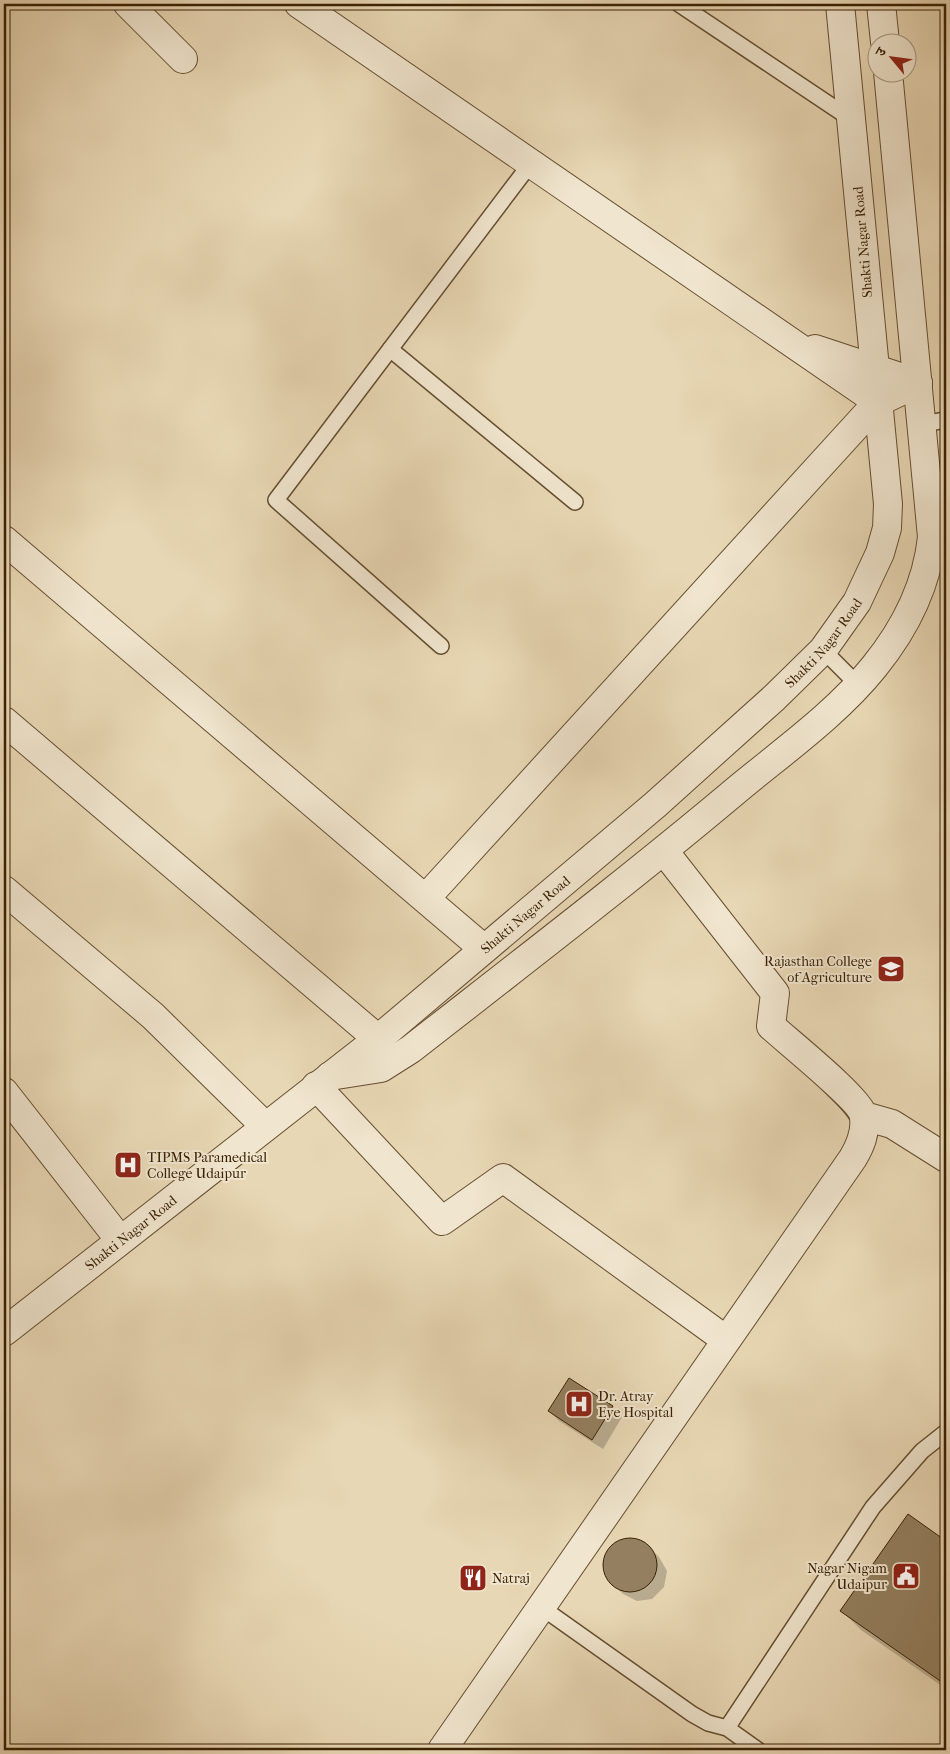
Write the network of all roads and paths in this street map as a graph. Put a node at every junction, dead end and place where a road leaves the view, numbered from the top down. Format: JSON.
{"nodes":[{"id":1,"x":128,"y":4,"type":"edge"},
{"id":2,"x":299,"y":4,"type":"edge"},
{"id":3,"x":679,"y":4,"type":"edge"},
{"id":4,"x":840,"y":4,"type":"edge"},
{"id":5,"x":881,"y":4,"type":"edge"},
{"id":6,"x":884,"y":32,"type":"edge"},
{"id":7,"x":183,"y":59,"type":"dead end"},
{"id":8,"x":889,"y":82,"type":"edge"},
{"id":9,"x":851,"y":118,"type":"junction"},
{"id":10,"x":531,"y":163,"type":"junction"},
{"id":11,"x":788,"y":340,"type":"junction"},
{"id":12,"x":390,"y":349,"type":"junction"},
{"id":13,"x":874,"y":368,"type":"junction"},
{"id":14,"x":918,"y":383,"type":"junction"},
{"id":15,"x":878,"y":402,"type":"junction"},
{"id":16,"x":934,"y":422,"type":"edge"},
{"id":17,"x":574,"y":502,"type":"dead end"},
{"id":18,"x":4,"y":540,"type":"edge"},
{"id":19,"x":441,"y":646,"type":"dead end"},
{"id":20,"x":823,"y":650,"type":"junction"},
{"id":21,"x":858,"y":685,"type":"junction"},
{"id":22,"x":4,"y":721,"type":"edge"},
{"id":23,"x":664,"y":851,"type":"junction"},
{"id":24,"x":4,"y":890,"type":"edge"},
{"id":25,"x":425,"y":899,"type":"junction"},
{"id":26,"x":484,"y":950,"type":"junction"},
{"id":27,"x":378,"y":1039,"type":"junction"},
{"id":28,"x":323,"y":1081,"type":"junction"},
{"id":29,"x":4,"y":1092,"type":"edge"},
{"id":30,"x":864,"y":1116,"type":"junction"},
{"id":31,"x":265,"y":1126,"type":"junction"},
{"id":32,"x":946,"y":1158,"type":"edge"},
{"id":33,"x":120,"y":1240,"type":"junction"},
{"id":34,"x":4,"y":1332,"type":"edge"},
{"id":35,"x":726,"y":1340,"type":"junction"},
{"id":36,"x":946,"y":1432,"type":"edge"},
{"id":37,"x":541,"y":1607,"type":"junction"},
{"id":38,"x":727,"y":1728,"type":"junction"},
{"id":39,"x":442,"y":1750,"type":"edge"},
{"id":40,"x":758,"y":1750,"type":"edge"}],
"edges":[{"from":1,"to":7,"type":"street"},
{"from":2,"to":10,"type":"street"},
{"from":3,"to":9,"type":"lane"},
{"from":4,"to":9,"type":"street","name":"Shakti Nagar Road"},
{"from":5,"to":6,"type":"street"},
{"from":8,"to":14,"type":"street"},
{"from":9,"to":13,"type":"street","name":"Shakti Nagar Road"},
{"from":10,"to":11,"type":"street"},
{"from":10,"to":12,"type":"lane"},
{"from":11,"to":13,"type":"street"},
{"from":11,"to":15,"type":"street"},
{"from":12,"to":17,"type":"lane"},
{"from":12,"to":19,"type":"lane"},
{"from":13,"to":14,"type":"street"},
{"from":13,"to":15,"type":"street","name":"Shakti Nagar Road"},
{"from":14,"to":15,"type":"street"},
{"from":14,"to":16,"type":"street"},
{"from":15,"to":20,"type":"street","name":"Shakti Nagar Road"},
{"from":15,"to":25,"type":"street"},
{"from":16,"to":21,"type":"street"},
{"from":18,"to":25,"type":"street"},
{"from":20,"to":21,"type":"lane"},
{"from":20,"to":26,"type":"street","name":"Shakti Nagar Road"},
{"from":21,"to":23,"type":"street"},
{"from":22,"to":27,"type":"street"},
{"from":23,"to":28,"type":"street"},
{"from":23,"to":30,"type":"street"},
{"from":24,"to":31,"type":"street"},
{"from":25,"to":26,"type":"street"},
{"from":26,"to":27,"type":"street","name":"Shakti Nagar Road"},
{"from":27,"to":28,"type":"street","name":"Shakti Nagar Road"},
{"from":28,"to":31,"type":"street","name":"Shakti Nagar Road"},
{"from":28,"to":35,"type":"street"},
{"from":29,"to":33,"type":"street"},
{"from":30,"to":32,"type":"street"},
{"from":30,"to":35,"type":"street"},
{"from":31,"to":33,"type":"street","name":"Shakti Nagar Road"},
{"from":33,"to":34,"type":"street","name":"Shakti Nagar Road"},
{"from":35,"to":37,"type":"street"},
{"from":36,"to":38,"type":"lane"},
{"from":37,"to":38,"type":"lane"},
{"from":37,"to":39,"type":"street"},
{"from":38,"to":40,"type":"lane"}]}
